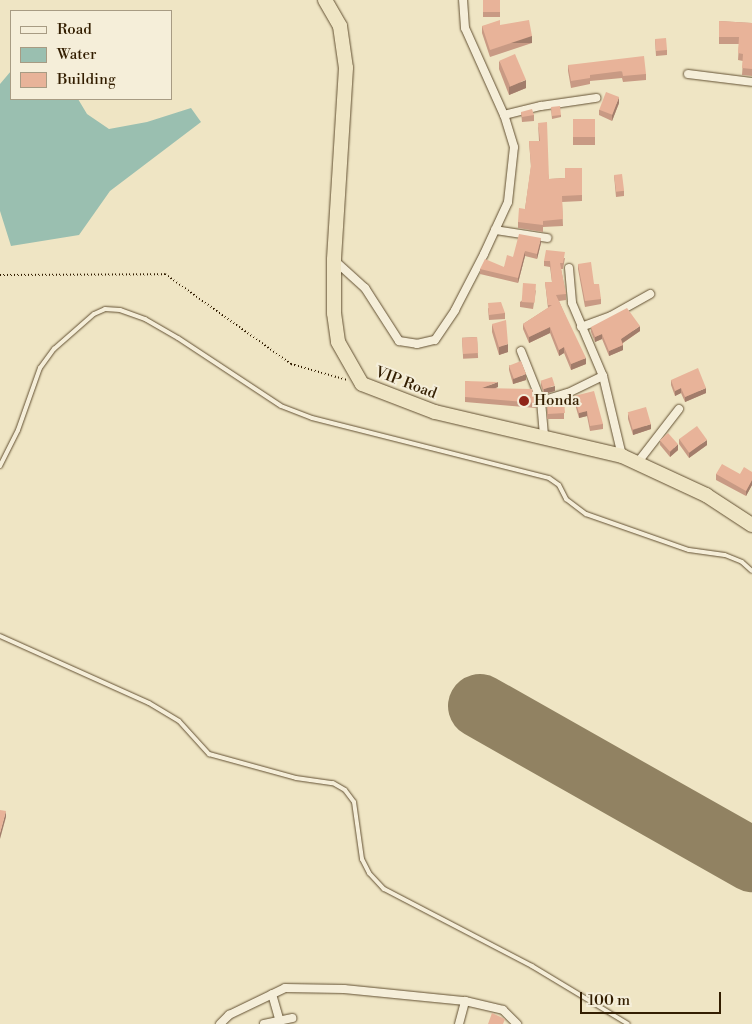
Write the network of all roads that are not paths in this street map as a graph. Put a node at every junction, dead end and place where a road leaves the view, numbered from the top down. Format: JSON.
{"nodes":[{"id":1,"x":325,"y":0,"type":"edge"},
{"id":2,"x":463,"y":0,"type":"edge"},
{"id":3,"x":688,"y":74,"type":"dead end"},
{"id":4,"x":752,"y":82,"type":"edge"},
{"id":5,"x":596,"y":98,"type":"dead end"},
{"id":6,"x":504,"y":115,"type":"junction"},
{"id":7,"x":495,"y":230,"type":"junction"},
{"id":8,"x":547,"y":238,"type":"dead end"},
{"id":9,"x":334,"y":260,"type":"junction"},
{"id":10,"x":569,"y":268,"type":"dead end"},
{"id":11,"x":650,"y":294,"type":"dead end"},
{"id":12,"x":581,"y":327,"type":"junction"},
{"id":13,"x":521,"y":351,"type":"dead end"},
{"id":14,"x":603,"y":376,"type":"junction"},
{"id":15,"x":541,"y":401,"type":"junction"},
{"id":16,"x":679,"y":409,"type":"dead end"},
{"id":17,"x":544,"y":439,"type":"junction"},
{"id":18,"x":622,"y":456,"type":"junction"},
{"id":19,"x":638,"y":462,"type":"junction"},
{"id":20,"x":0,"y":466,"type":"edge"},
{"id":21,"x":752,"y":525,"type":"edge"},
{"id":22,"x":752,"y":571,"type":"edge"},
{"id":23,"x":0,"y":636,"type":"edge"},
{"id":24,"x":272,"y":994,"type":"junction"},
{"id":25,"x":465,"y":1001,"type":"junction"},
{"id":26,"x":279,"y":1018,"type":"junction"},
{"id":27,"x":292,"y":1018,"type":"dead end"},
{"id":28,"x":220,"y":1024,"type":"edge"},
{"id":29,"x":264,"y":1024,"type":"edge"},
{"id":30,"x":459,"y":1024,"type":"edge"},
{"id":31,"x":517,"y":1024,"type":"edge"},
{"id":32,"x":628,"y":1024,"type":"edge"}],
"edges":[{"from":1,"to":9,"type":"highway","name":"VIP Road"},
{"from":2,"to":6,"type":"street"},
{"from":3,"to":4,"type":"street"},
{"from":5,"to":6,"type":"street"},
{"from":6,"to":7,"type":"street"},
{"from":7,"to":8,"type":"street"},
{"from":7,"to":9,"type":"street"},
{"from":9,"to":17,"type":"highway","name":"VIP Road"},
{"from":10,"to":12,"type":"street"},
{"from":11,"to":12,"type":"street"},
{"from":12,"to":14,"type":"street"},
{"from":13,"to":15,"type":"street"},
{"from":14,"to":15,"type":"street"},
{"from":14,"to":18,"type":"street"},
{"from":15,"to":17,"type":"street"},
{"from":16,"to":19,"type":"street"},
{"from":17,"to":18,"type":"highway","name":"VIP Road"},
{"from":18,"to":19,"type":"highway","name":"VIP Road"},
{"from":19,"to":21,"type":"highway","name":"VIP Road"},
{"from":20,"to":22,"type":"lane"},
{"from":23,"to":32,"type":"lane"},
{"from":24,"to":25,"type":"street"},
{"from":24,"to":26,"type":"street"},
{"from":24,"to":28,"type":"street"},
{"from":25,"to":30,"type":"street"},
{"from":25,"to":31,"type":"street"},
{"from":26,"to":27,"type":"street"},
{"from":26,"to":29,"type":"street"}]}
